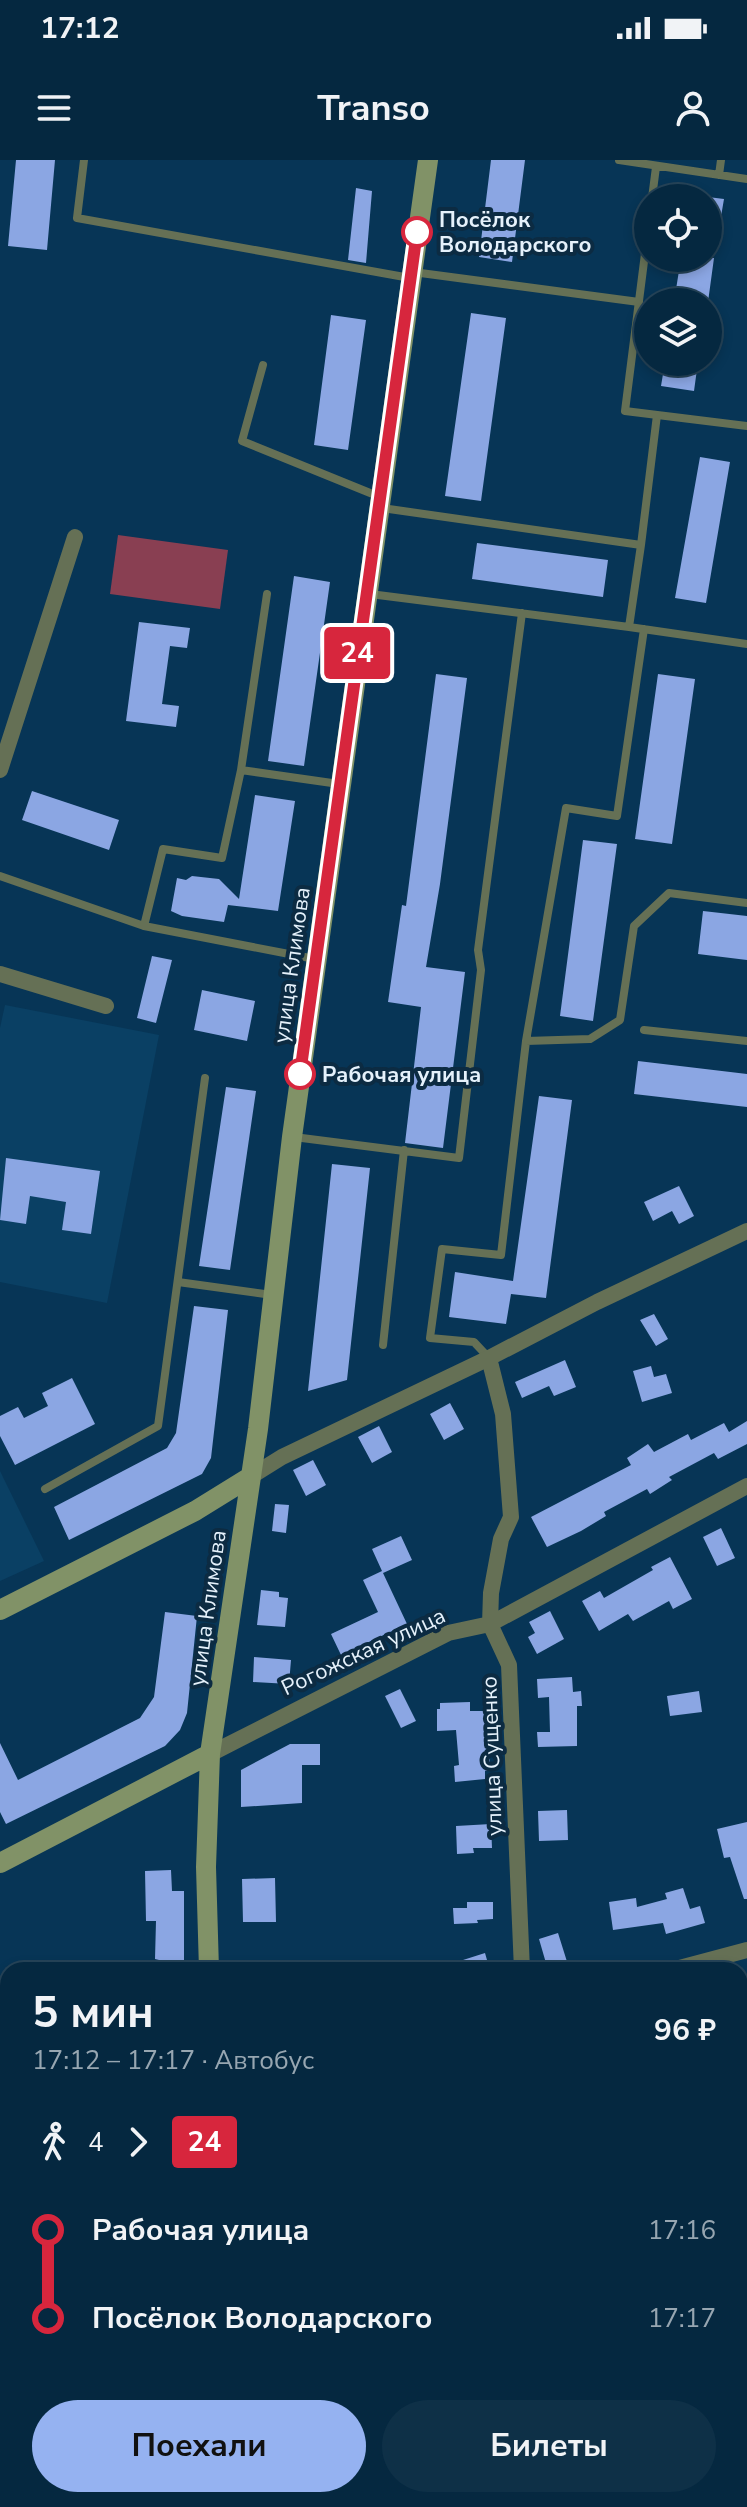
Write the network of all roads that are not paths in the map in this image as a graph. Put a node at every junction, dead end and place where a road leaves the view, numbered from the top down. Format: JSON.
{"nodes":[{"id":1,"x":84,"y":160,"type":"edge"},
{"id":2,"x":428,"y":160,"type":"edge"},
{"id":3,"x":619,"y":160,"type":"edge"},
{"id":4,"x":721,"y":160,"type":"edge"},
{"id":5,"x":656,"y":167,"type":"junction"},
{"id":6,"x":719,"y":175,"type":"junction"},
{"id":7,"x":747,"y":179,"type":"edge"},
{"id":8,"x":654,"y":184,"type":"edge"},
{"id":9,"x":412,"y":275,"type":"junction"},
{"id":10,"x":634,"y":301,"type":"edge"},
{"id":11,"x":634,"y":341,"type":"edge"},
{"id":12,"x":263,"y":365,"type":"dead end"},
{"id":13,"x":657,"y":415,"type":"junction"},
{"id":14,"x":747,"y":426,"type":"edge"},
{"id":15,"x":380,"y":502,"type":"junction"},
{"id":16,"x":75,"y":537,"type":"dead end"},
{"id":17,"x":641,"y":545,"type":"junction"},
{"id":18,"x":365,"y":593,"type":"junction"},
{"id":19,"x":267,"y":594,"type":"dead end"},
{"id":20,"x":522,"y":613,"type":"junction"},
{"id":21,"x":629,"y":627,"type":"junction"},
{"id":22,"x":644,"y":629,"type":"junction"},
{"id":23,"x":747,"y":644,"type":"edge"},
{"id":24,"x":0,"y":770,"type":"edge"},
{"id":25,"x":241,"y":770,"type":"junction"},
{"id":26,"x":340,"y":784,"type":"junction"},
{"id":27,"x":0,"y":876,"type":"edge"},
{"id":28,"x":747,"y":903,"type":"edge"},
{"id":29,"x":144,"y":926,"type":"junction"},
{"id":30,"x":316,"y":959,"type":"junction"},
{"id":31,"x":0,"y":974,"type":"edge"},
{"id":32,"x":106,"y":1006,"type":"dead end"},
{"id":33,"x":644,"y":1030,"type":"dead end"},
{"id":34,"x":526,"y":1041,"type":"junction"},
{"id":35,"x":747,"y":1041,"type":"edge"},
{"id":36,"x":205,"y":1078,"type":"dead end"},
{"id":37,"x":292,"y":1137,"type":"junction"},
{"id":38,"x":404,"y":1150,"type":"junction"},
{"id":39,"x":747,"y":1231,"type":"edge"},
{"id":40,"x":178,"y":1282,"type":"junction"},
{"id":41,"x":273,"y":1295,"type":"junction"},
{"id":42,"x":383,"y":1345,"type":"dead end"},
{"id":43,"x":489,"y":1358,"type":"junction"},
{"id":44,"x":250,"y":1477,"type":"junction"},
{"id":45,"x":747,"y":1486,"type":"edge"},
{"id":46,"x":45,"y":1489,"type":"dead end"},
{"id":47,"x":0,"y":1610,"type":"edge"},
{"id":48,"x":490,"y":1624,"type":"junction"},
{"id":49,"x":210,"y":1754,"type":"junction"},
{"id":50,"x":0,"y":1863,"type":"edge"},
{"id":51,"x":747,"y":1950,"type":"edge"},
{"id":52,"x":209,"y":1962,"type":"edge"},
{"id":53,"x":522,"y":1962,"type":"edge"},
{"id":54,"x":702,"y":1962,"type":"edge"}],
"edges":[{"from":1,"to":9,"type":"lane"},
{"from":2,"to":9,"type":"main road","name":"улица Климова"},
{"from":3,"to":5,"type":"lane"},
{"from":4,"to":6,"type":"lane"},
{"from":5,"to":6,"type":"lane"},
{"from":5,"to":8,"type":"lane"},
{"from":6,"to":7,"type":"lane"},
{"from":9,"to":10,"type":"lane"},
{"from":9,"to":15,"type":"main road","name":"улица Климова"},
{"from":11,"to":13,"type":"lane"},
{"from":12,"to":15,"type":"lane"},
{"from":13,"to":14,"type":"lane"},
{"from":13,"to":17,"type":"lane"},
{"from":15,"to":17,"type":"lane"},
{"from":15,"to":18,"type":"main road","name":"улица Климова"},
{"from":16,"to":24,"type":"street"},
{"from":17,"to":21,"type":"lane"},
{"from":18,"to":20,"type":"lane"},
{"from":18,"to":26,"type":"main road","name":"улица Климова"},
{"from":19,"to":25,"type":"lane"},
{"from":20,"to":21,"type":"lane"},
{"from":20,"to":38,"type":"lane"},
{"from":21,"to":22,"type":"lane"},
{"from":22,"to":23,"type":"lane"},
{"from":22,"to":34,"type":"lane"},
{"from":25,"to":26,"type":"lane"},
{"from":25,"to":29,"type":"lane"},
{"from":26,"to":30,"type":"main road","name":"улица Климова"},
{"from":27,"to":29,"type":"lane"},
{"from":28,"to":34,"type":"lane"},
{"from":29,"to":30,"type":"lane"},
{"from":30,"to":37,"type":"main road","name":"улица Климова"},
{"from":31,"to":32,"type":"street"},
{"from":33,"to":35,"type":"lane"},
{"from":34,"to":43,"type":"lane"},
{"from":36,"to":40,"type":"lane"},
{"from":37,"to":38,"type":"lane"},
{"from":37,"to":41,"type":"main road","name":"улица Климова"},
{"from":38,"to":42,"type":"lane"},
{"from":39,"to":43,"type":"street"},
{"from":40,"to":41,"type":"lane"},
{"from":40,"to":46,"type":"lane"},
{"from":41,"to":44,"type":"main road","name":"улица Климова"},
{"from":43,"to":44,"type":"street"},
{"from":43,"to":48,"type":"street","name":"улица Сущенко"},
{"from":44,"to":47,"type":"main road"},
{"from":44,"to":49,"type":"main road","name":"улица Климова"},
{"from":45,"to":48,"type":"street","name":"Рогожская улица"},
{"from":48,"to":49,"type":"street","name":"Рогожская улица"},
{"from":48,"to":53,"type":"street","name":"улица Сущенко"},
{"from":49,"to":50,"type":"main road","name":"Рогожская улица"},
{"from":49,"to":52,"type":"main road","name":"улица Климова"},
{"from":51,"to":54,"type":"street"}]}
